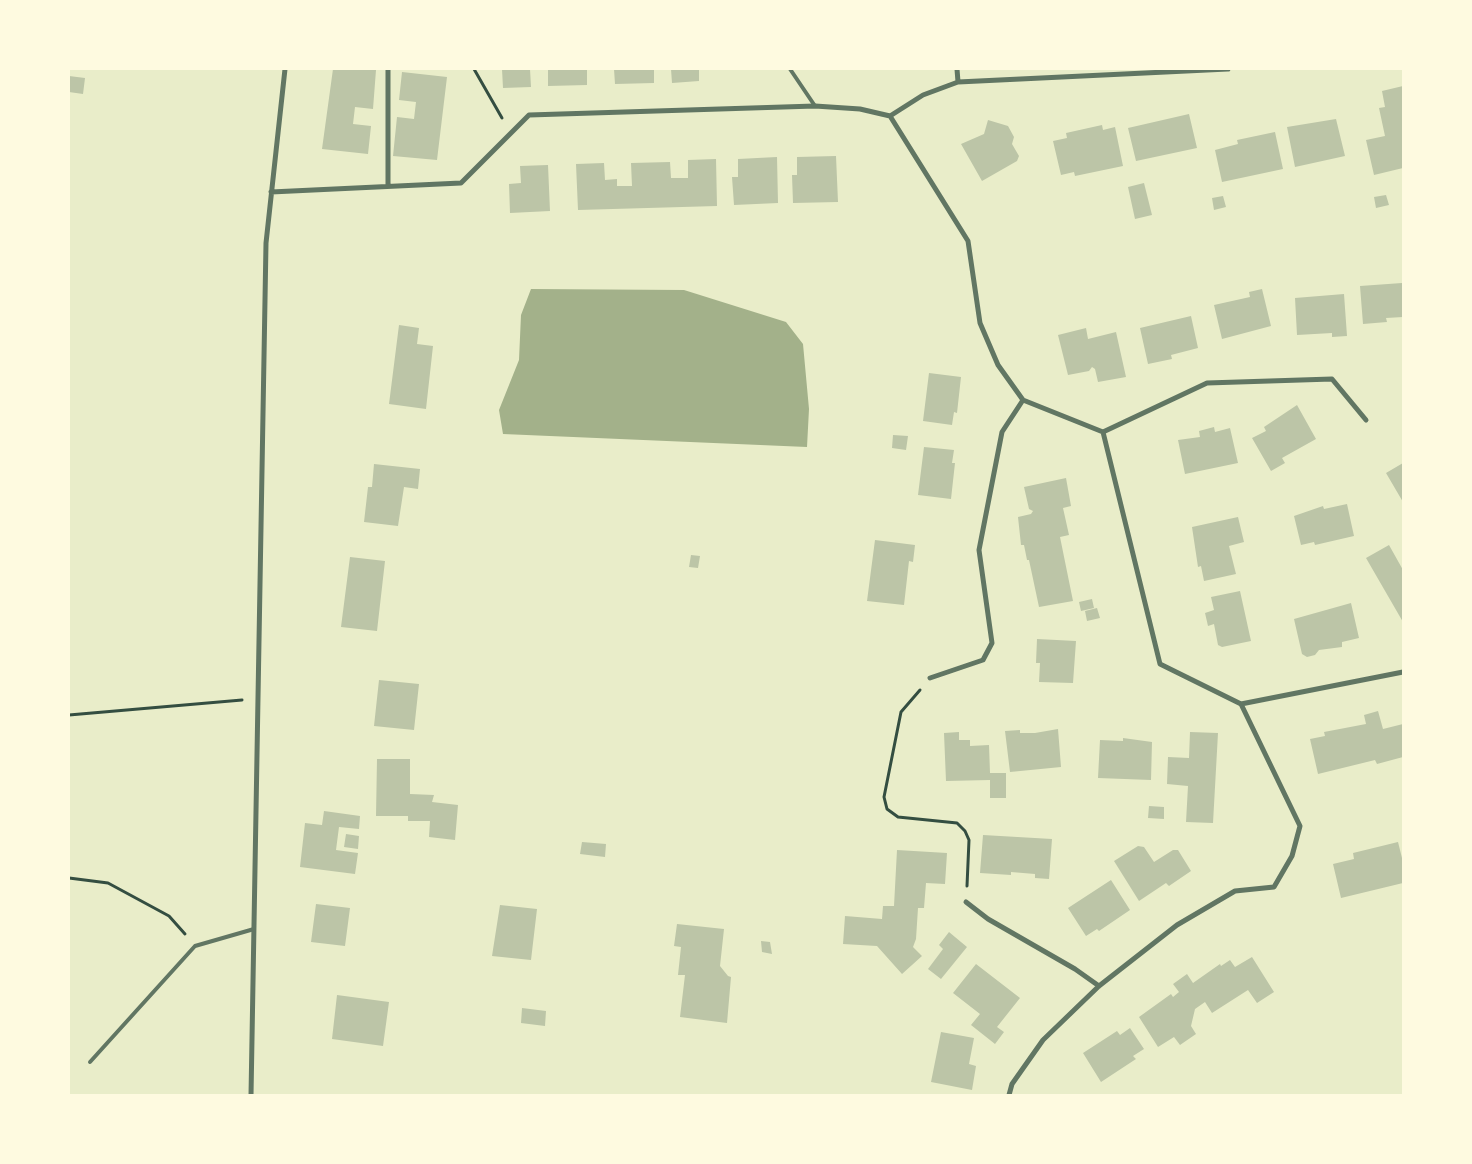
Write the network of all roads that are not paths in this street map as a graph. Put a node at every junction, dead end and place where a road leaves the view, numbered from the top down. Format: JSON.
{"nodes":[{"id":1,"x":285,"y":69,"type":"edge"},
{"id":2,"x":388,"y":69,"type":"edge"},
{"id":3,"x":790,"y":69,"type":"edge"},
{"id":4,"x":958,"y":69,"type":"edge"},
{"id":5,"x":1228,"y":69,"type":"edge"},
{"id":6,"x":958,"y":82,"type":"junction"},
{"id":7,"x":815,"y":106,"type":"junction"},
{"id":8,"x":890,"y":116,"type":"junction"},
{"id":9,"x":388,"y":186,"type":"junction"},
{"id":10,"x":270,"y":192,"type":"junction"},
{"id":11,"x":1023,"y":400,"type":"junction"},
{"id":12,"x":1366,"y":420,"type":"dead end"},
{"id":13,"x":1103,"y":432,"type":"junction"},
{"id":14,"x":1403,"y":672,"type":"edge"},
{"id":15,"x":930,"y":678,"type":"road end"},
{"id":16,"x":1241,"y":704,"type":"junction"},
{"id":17,"x":966,"y":902,"type":"road end"},
{"id":18,"x":254,"y":929,"type":"junction"},
{"id":19,"x":1099,"y":986,"type":"junction"},
{"id":20,"x":90,"y":1062,"type":"dead end"},
{"id":21,"x":251,"y":1095,"type":"edge"},
{"id":22,"x":1009,"y":1095,"type":"edge"}],
"edges":[{"from":1,"to":10,"type":"street"},
{"from":2,"to":9,"type":"street"},
{"from":3,"to":7,"type":"lane"},
{"from":4,"to":6,"type":"street"},
{"from":5,"to":6,"type":"street"},
{"from":6,"to":8,"type":"street"},
{"from":7,"to":8,"type":"street"},
{"from":7,"to":9,"type":"street"},
{"from":8,"to":11,"type":"street"},
{"from":9,"to":10,"type":"street"},
{"from":10,"to":18,"type":"street"},
{"from":11,"to":13,"type":"street"},
{"from":11,"to":15,"type":"street"},
{"from":12,"to":13,"type":"street"},
{"from":13,"to":16,"type":"street"},
{"from":14,"to":16,"type":"street"},
{"from":16,"to":19,"type":"street"},
{"from":17,"to":19,"type":"street"},
{"from":18,"to":20,"type":"lane"},
{"from":18,"to":21,"type":"street"},
{"from":19,"to":22,"type":"street"}]}
